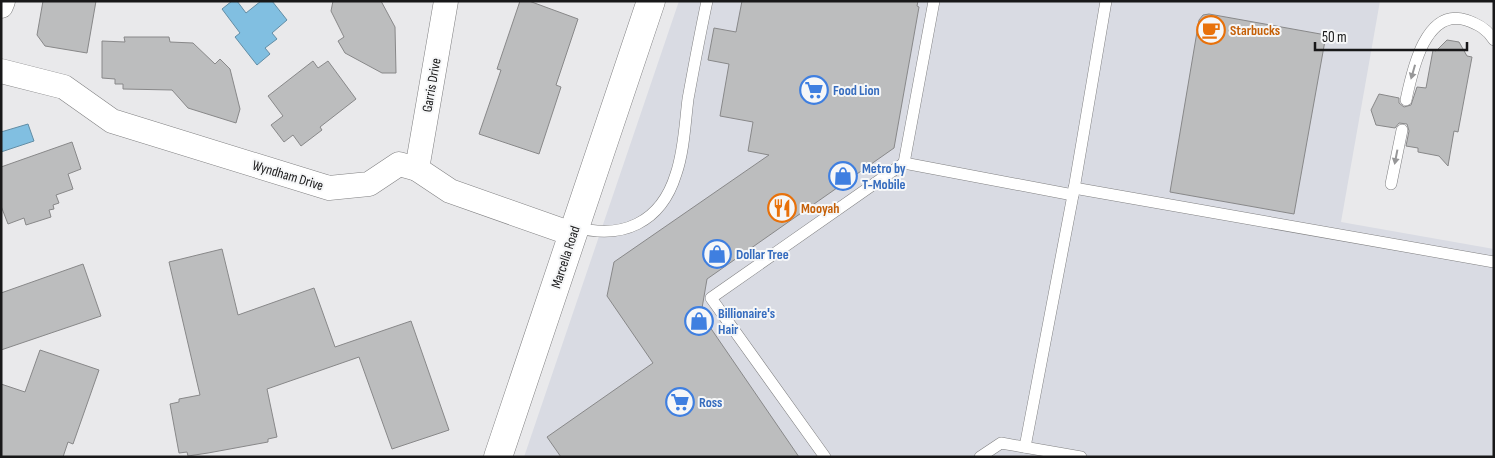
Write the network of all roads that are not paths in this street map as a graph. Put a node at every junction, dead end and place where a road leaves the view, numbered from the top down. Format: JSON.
{"nodes":[{"id":1,"x":3,"y":1,"type":"edge"},
{"id":2,"x":446,"y":1,"type":"edge"},
{"id":3,"x":651,"y":1,"type":"edge"},
{"id":4,"x":707,"y":1,"type":"edge"},
{"id":5,"x":934,"y":1,"type":"edge"},
{"id":6,"x":1106,"y":1,"type":"edge"},
{"id":7,"x":1,"y":6,"type":"edge"},
{"id":8,"x":1494,"y":40,"type":"edge"},
{"id":9,"x":1,"y":71,"type":"edge"},
{"id":10,"x":1406,"y":100,"type":"dead end"},
{"id":11,"x":1402,"y":130,"type":"dead end"},
{"id":12,"x":904,"y":163,"type":"junction"},
{"id":13,"x":417,"y":168,"type":"junction"},
{"id":14,"x":1391,"y":184,"type":"dead end"},
{"id":15,"x":1073,"y":192,"type":"junction"},
{"id":16,"x":573,"y":231,"type":"junction"},
{"id":17,"x":1494,"y":262,"type":"edge"},
{"id":18,"x":1025,"y":447,"type":"junction"},
{"id":19,"x":498,"y":457,"type":"edge"},
{"id":20,"x":825,"y":457,"type":"edge"},
{"id":21,"x":980,"y":457,"type":"edge"},
{"id":22,"x":1081,"y":457,"type":"edge"}],
"edges":[{"from":1,"to":7,"type":"street"},
{"from":2,"to":13,"type":"street","name":"Garris Drive"},
{"from":3,"to":16,"type":"street","name":"Marcella Road"},
{"from":4,"to":16,"type":"lane"},
{"from":5,"to":12,"type":"lane"},
{"from":6,"to":15,"type":"lane"},
{"from":8,"to":10,"type":"lane","one_way":true},
{"from":9,"to":13,"type":"street","name":"Wyndham Drive"},
{"from":11,"to":14,"type":"lane","one_way":true},
{"from":12,"to":15,"type":"lane"},
{"from":12,"to":20,"type":"lane"},
{"from":13,"to":16,"type":"street"},
{"from":15,"to":17,"type":"lane"},
{"from":15,"to":18,"type":"lane"},
{"from":16,"to":19,"type":"street","name":"Marcella Road"},
{"from":18,"to":21,"type":"lane"},
{"from":18,"to":22,"type":"lane"}]}
